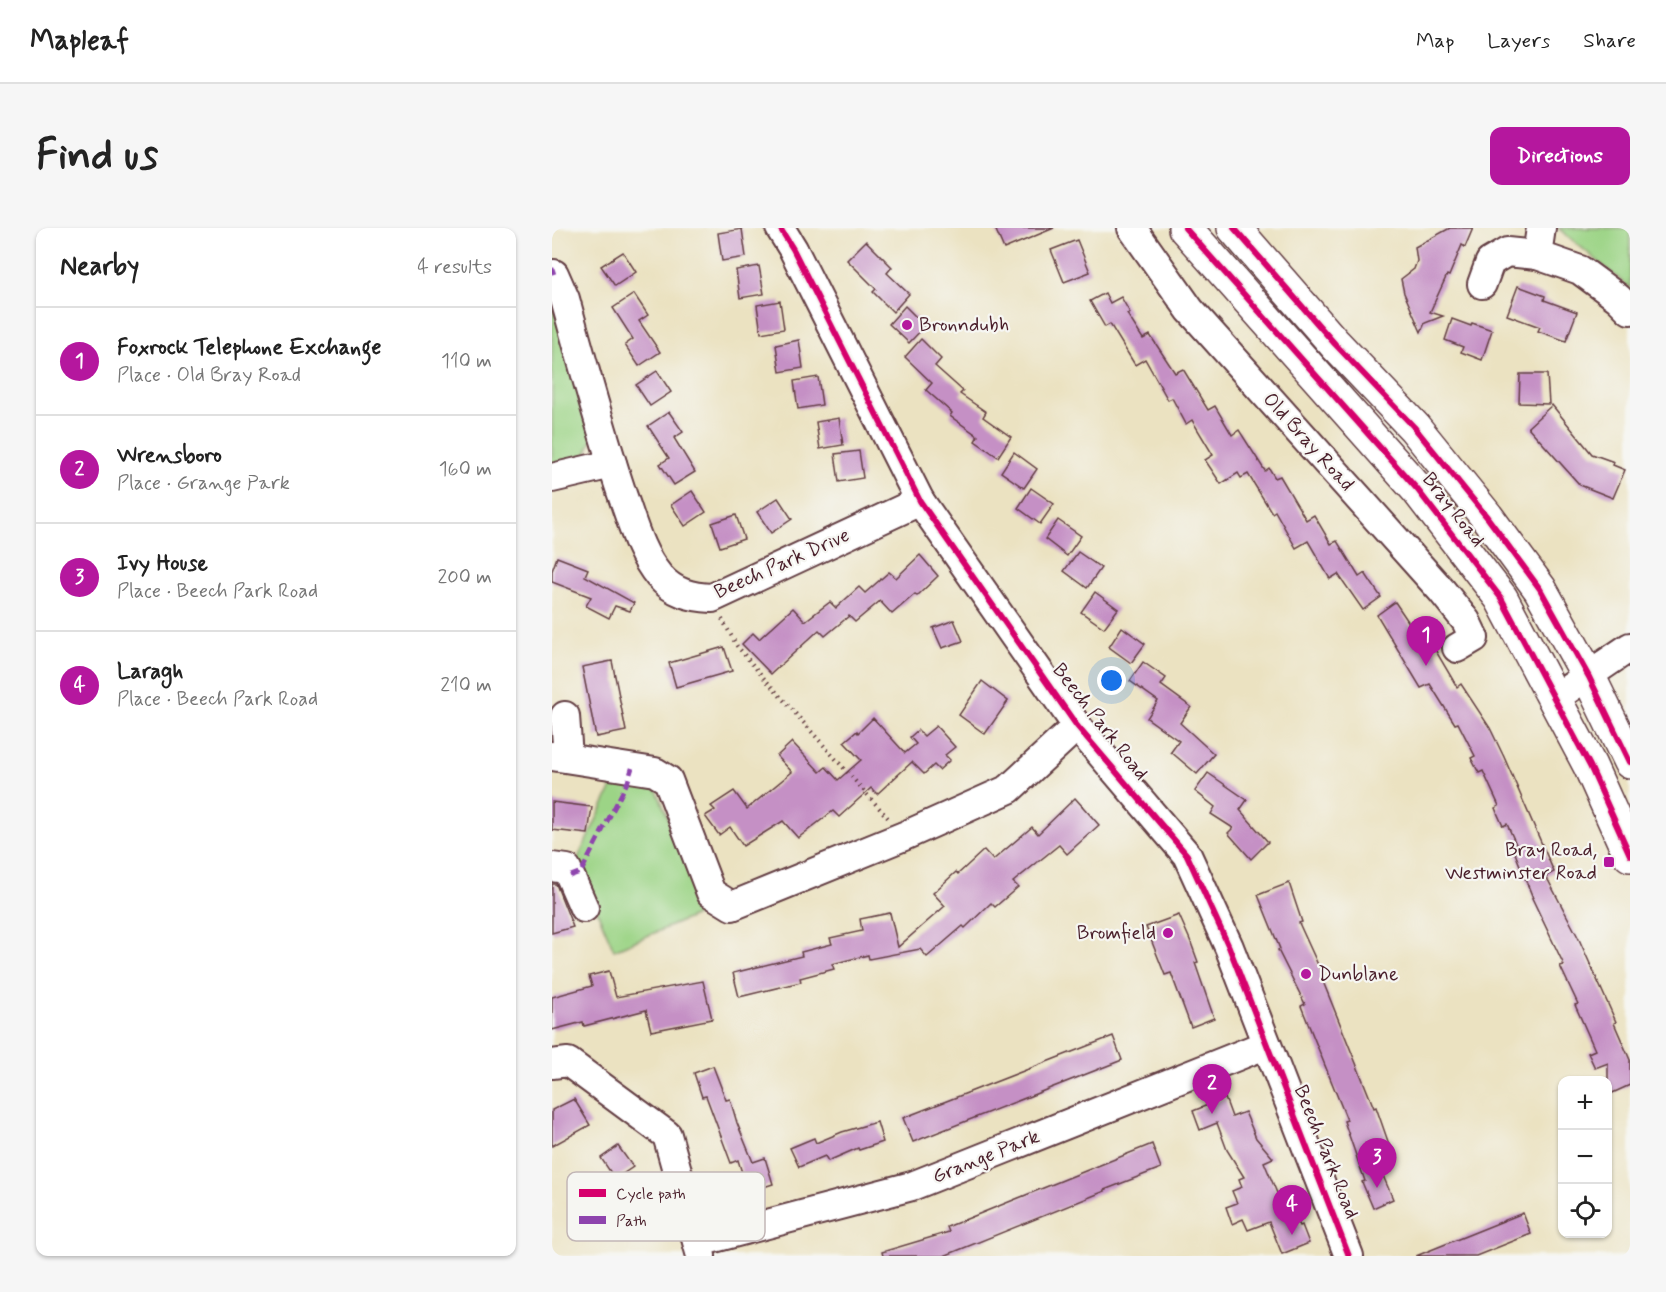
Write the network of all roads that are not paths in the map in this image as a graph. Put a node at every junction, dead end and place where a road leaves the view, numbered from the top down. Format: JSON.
{"nodes":[{"id":1,"x":780,"y":228,"type":"edge"},
{"id":2,"x":1132,"y":228,"type":"edge"},
{"id":3,"x":1185,"y":228,"type":"edge"},
{"id":4,"x":1234,"y":228,"type":"edge"},
{"id":5,"x":1539,"y":241,"type":"edge"},
{"id":6,"x":554,"y":274,"type":"dead end"},
{"id":7,"x":1482,"y":284,"type":"dead end"},
{"id":8,"x":1630,"y":310,"type":"edge"},
{"id":9,"x":612,"y":464,"type":"junction"},
{"id":10,"x":552,"y":478,"type":"edge"},
{"id":11,"x":920,"y":501,"type":"junction"},
{"id":12,"x":1630,"y":647,"type":"edge"},
{"id":13,"x":1457,"y":648,"type":"dead end"},
{"id":14,"x":1589,"y":676,"type":"junction"},
{"id":15,"x":1555,"y":698,"type":"junction"},
{"id":16,"x":565,"y":716,"type":"dead end"},
{"id":17,"x":1077,"y":726,"type":"junction"},
{"id":18,"x":560,"y":757,"type":"edge"},
{"id":19,"x":1630,"y":762,"type":"edge"},
{"id":20,"x":1630,"y":855,"type":"edge"},
{"id":21,"x":552,"y":867,"type":"edge"},
{"id":22,"x":584,"y":908,"type":"dead end"},
{"id":23,"x":1265,"y":1045,"type":"junction"},
{"id":24,"x":552,"y":1064,"type":"edge"},
{"id":25,"x":677,"y":1172,"type":"edge"},
{"id":26,"x":765,"y":1230,"type":"edge"},
{"id":27,"x":727,"y":1241,"type":"edge"},
{"id":28,"x":700,"y":1249,"type":"edge"},
{"id":29,"x":1349,"y":1256,"type":"edge"}],
"edges":[{"from":1,"to":11,"type":"street","name":"Beech Park Road"},
{"from":2,"to":13,"type":"street","name":"Old Bray Road"},
{"from":3,"to":15,"type":"highway","name":"Bray Road"},
{"from":4,"to":14,"type":"highway","name":"Bray Road"},
{"from":5,"to":7,"type":"street"},
{"from":5,"to":8,"type":"street"},
{"from":6,"to":9,"type":"street","name":"Beech Park Drive"},
{"from":9,"to":10,"type":"street"},
{"from":9,"to":11,"type":"street","name":"Beech Park Drive"},
{"from":11,"to":17,"type":"street","name":"Beech Park Road"},
{"from":12,"to":14,"type":"street"},
{"from":14,"to":15,"type":"street"},
{"from":14,"to":19,"type":"highway","name":"Bray Road"},
{"from":15,"to":20,"type":"highway","name":"Bray Road"},
{"from":16,"to":18,"type":"street"},
{"from":17,"to":18,"type":"street","name":"Beech Park Road"},
{"from":17,"to":23,"type":"street","name":"Beech Park Road"},
{"from":21,"to":22,"type":"street"},
{"from":23,"to":26,"type":"street","name":"Grange Park"},
{"from":23,"to":29,"type":"street","name":"Beech Park Road"},
{"from":24,"to":25,"type":"street","name":"Grange Park"},
{"from":27,"to":28,"type":"street","name":"Grange Park"}]}
